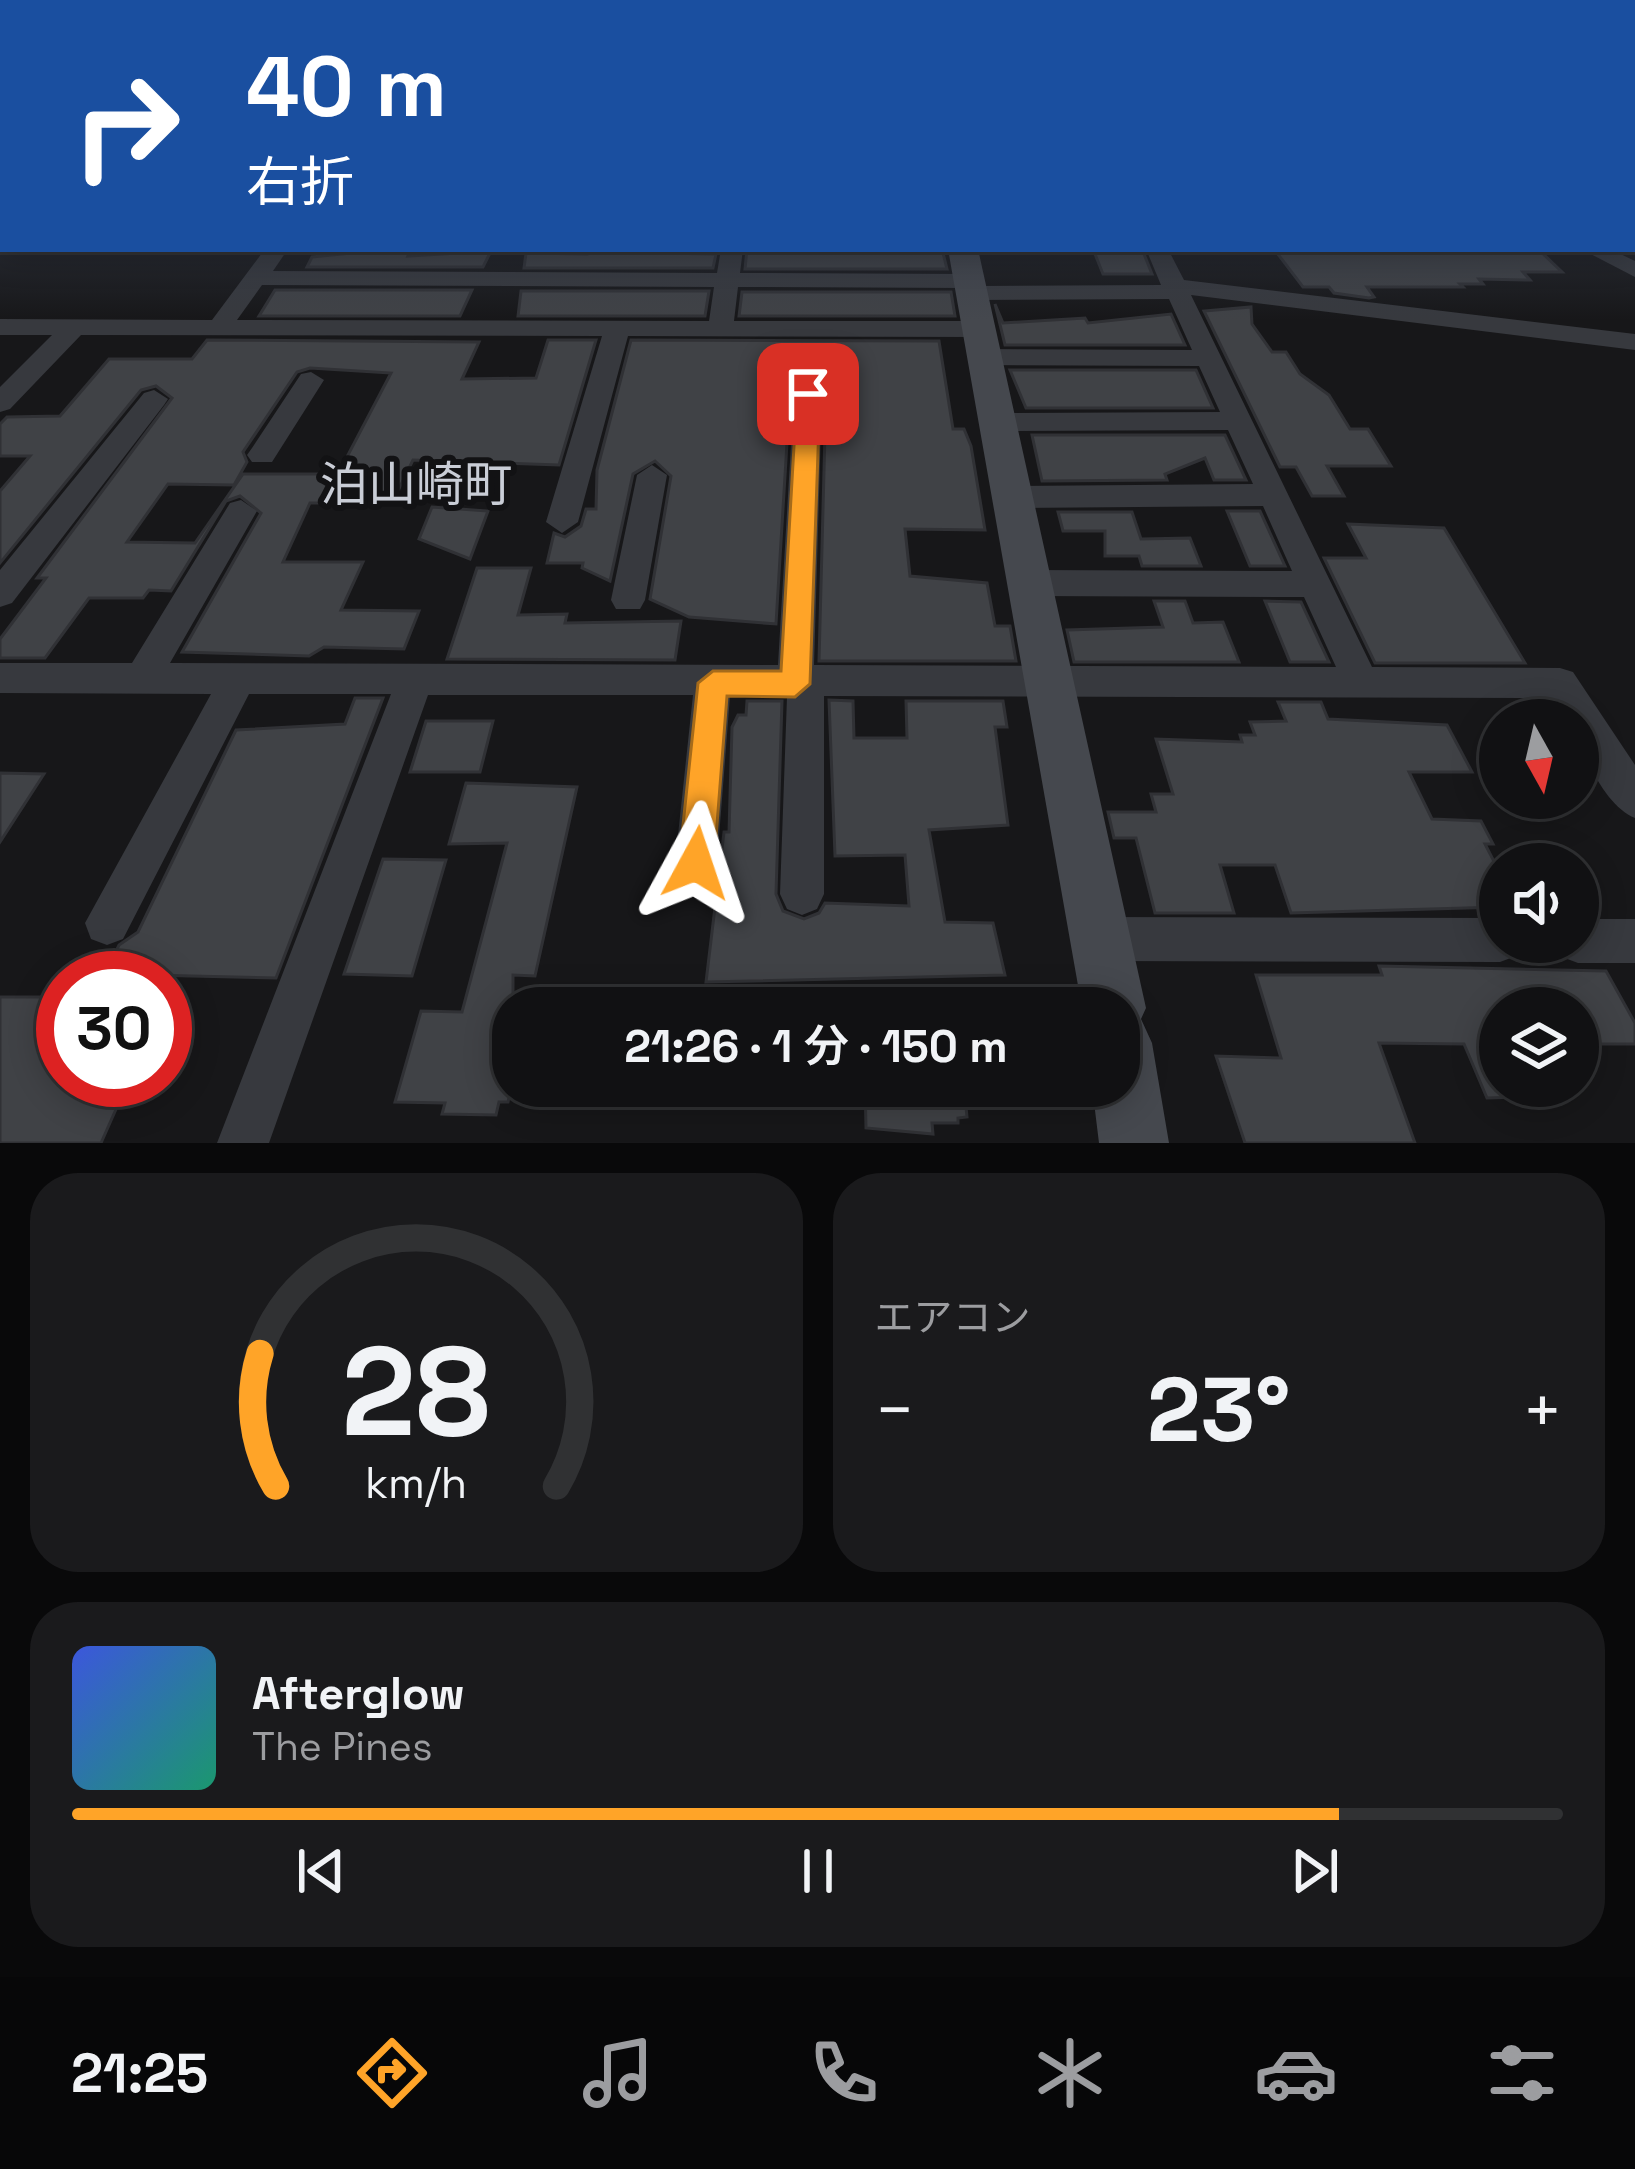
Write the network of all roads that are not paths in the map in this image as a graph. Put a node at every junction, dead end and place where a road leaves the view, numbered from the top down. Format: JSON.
{"nodes":[{"id":1,"x":275,"y":252,"type":"edge"},
{"id":2,"x":505,"y":252,"type":"edge"},
{"id":3,"x":732,"y":252,"type":"edge"},
{"id":4,"x":1158,"y":252,"type":"edge"},
{"id":5,"x":1598,"y":252,"type":"edge"},
{"id":6,"x":1635,"y":270,"type":"edge"},
{"id":7,"x":255,"y":278,"type":"junction"},
{"id":8,"x":492,"y":279,"type":"junction"},
{"id":9,"x":727,"y":280,"type":"junction"},
{"id":10,"x":1173,"y":289,"type":"junction"},
{"id":11,"x":973,"y":302,"type":"edge"},
{"id":12,"x":220,"y":326,"type":"junction"},
{"id":13,"x":0,"y":327,"type":"edge"},
{"id":14,"x":469,"y":327,"type":"junction"},
{"id":15,"x":74,"y":328,"type":"junction"},
{"id":16,"x":617,"y":328,"type":"junction"},
{"id":17,"x":720,"y":328,"type":"junction"},
{"id":18,"x":1635,"y":342,"type":"edge"},
{"id":19,"x":1207,"y":358,"type":"junction"},
{"id":20,"x":311,"y":380,"type":"dead end"},
{"id":21,"x":808,"y":394,"type":"dead end"},
{"id":22,"x":154,"y":399,"type":"dead end"},
{"id":23,"x":0,"y":403,"type":"edge"},
{"id":24,"x":1237,"y":421,"type":"junction"},
{"id":25,"x":996,"y":422,"type":"junction"},
{"id":26,"x":262,"y":455,"type":"dead end"},
{"id":27,"x":652,"y":475,"type":"dead end"},
{"id":28,"x":1273,"y":495,"type":"junction"},
{"id":29,"x":1011,"y":496,"type":"junction"},
{"id":30,"x":241,"y":511,"type":"dead end"},
{"id":31,"x":562,"y":522,"type":"dead end"},
{"id":32,"x":1028,"y":584,"type":"junction"},
{"id":33,"x":1315,"y":584,"type":"junction"},
{"id":34,"x":0,"y":594,"type":"edge"},
{"id":35,"x":628,"y":600,"type":"dead end"},
{"id":36,"x":142,"y":677,"type":"junction"},
{"id":37,"x":0,"y":678,"type":"edge"},
{"id":38,"x":797,"y":678,"type":"junction"},
{"id":39,"x":238,"y":679,"type":"junction"},
{"id":40,"x":414,"y":682,"type":"junction"},
{"id":41,"x":713,"y":683,"type":"junction"},
{"id":42,"x":1362,"y":684,"type":"junction"},
{"id":43,"x":1050,"y":685,"type":"junction"},
{"id":44,"x":1635,"y":799,"type":"edge"},
{"id":45,"x":696,"y":863,"type":"dead end"},
{"id":46,"x":802,"y":893,"type":"dead end"},
{"id":47,"x":107,"y":923,"type":"dead end"},
{"id":48,"x":1103,"y":939,"type":"junction"},
{"id":49,"x":1479,"y":940,"type":"edge"},
{"id":50,"x":1599,"y":941,"type":"edge"},
{"id":51,"x":1635,"y":941,"type":"edge"},
{"id":52,"x":1111,"y":987,"type":"edge"},
{"id":53,"x":1129,"y":1107,"type":"edge"},
{"id":54,"x":243,"y":1143,"type":"edge"},
{"id":55,"x":1134,"y":1143,"type":"edge"}],
"edges":[{"from":1,"to":7,"type":"street"},
{"from":2,"to":8,"type":"street"},
{"from":3,"to":9,"type":"street"},
{"from":4,"to":10,"type":"street"},
{"from":5,"to":6,"type":"street"},
{"from":7,"to":8,"type":"street"},
{"from":7,"to":12,"type":"street"},
{"from":8,"to":9,"type":"street"},
{"from":8,"to":14,"type":"street"},
{"from":9,"to":11,"type":"street"},
{"from":9,"to":17,"type":"street"},
{"from":10,"to":11,"type":"street"},
{"from":10,"to":18,"type":"street"},
{"from":10,"to":19,"type":"street"},
{"from":11,"to":17,"type":"street"},
{"from":11,"to":19,"type":"street"},
{"from":11,"to":25,"type":"street"},
{"from":12,"to":14,"type":"street"},
{"from":12,"to":15,"type":"street"},
{"from":13,"to":15,"type":"street"},
{"from":14,"to":16,"type":"street"},
{"from":15,"to":23,"type":"street"},
{"from":16,"to":17,"type":"street"},
{"from":16,"to":31,"type":"street"},
{"from":19,"to":24,"type":"street"},
{"from":20,"to":26,"type":"street"},
{"from":21,"to":38,"type":"street"},
{"from":22,"to":34,"type":"street"},
{"from":24,"to":25,"type":"street"},
{"from":24,"to":28,"type":"street"},
{"from":25,"to":29,"type":"street"},
{"from":27,"to":35,"type":"street"},
{"from":28,"to":29,"type":"street"},
{"from":28,"to":33,"type":"street"},
{"from":29,"to":32,"type":"street"},
{"from":30,"to":36,"type":"street"},
{"from":32,"to":33,"type":"street"},
{"from":32,"to":43,"type":"street"},
{"from":33,"to":42,"type":"street"},
{"from":36,"to":37,"type":"street"},
{"from":36,"to":39,"type":"street"},
{"from":38,"to":41,"type":"street"},
{"from":38,"to":43,"type":"street"},
{"from":38,"to":46,"type":"street"},
{"from":39,"to":40,"type":"street"},
{"from":39,"to":47,"type":"street"},
{"from":40,"to":41,"type":"street"},
{"from":40,"to":54,"type":"street"},
{"from":41,"to":45,"type":"street"},
{"from":42,"to":43,"type":"street"},
{"from":42,"to":44,"type":"street"},
{"from":43,"to":48,"type":"street"},
{"from":48,"to":49,"type":"street"},
{"from":48,"to":52,"type":"street"},
{"from":50,"to":51,"type":"street"},
{"from":53,"to":55,"type":"street"}]}
